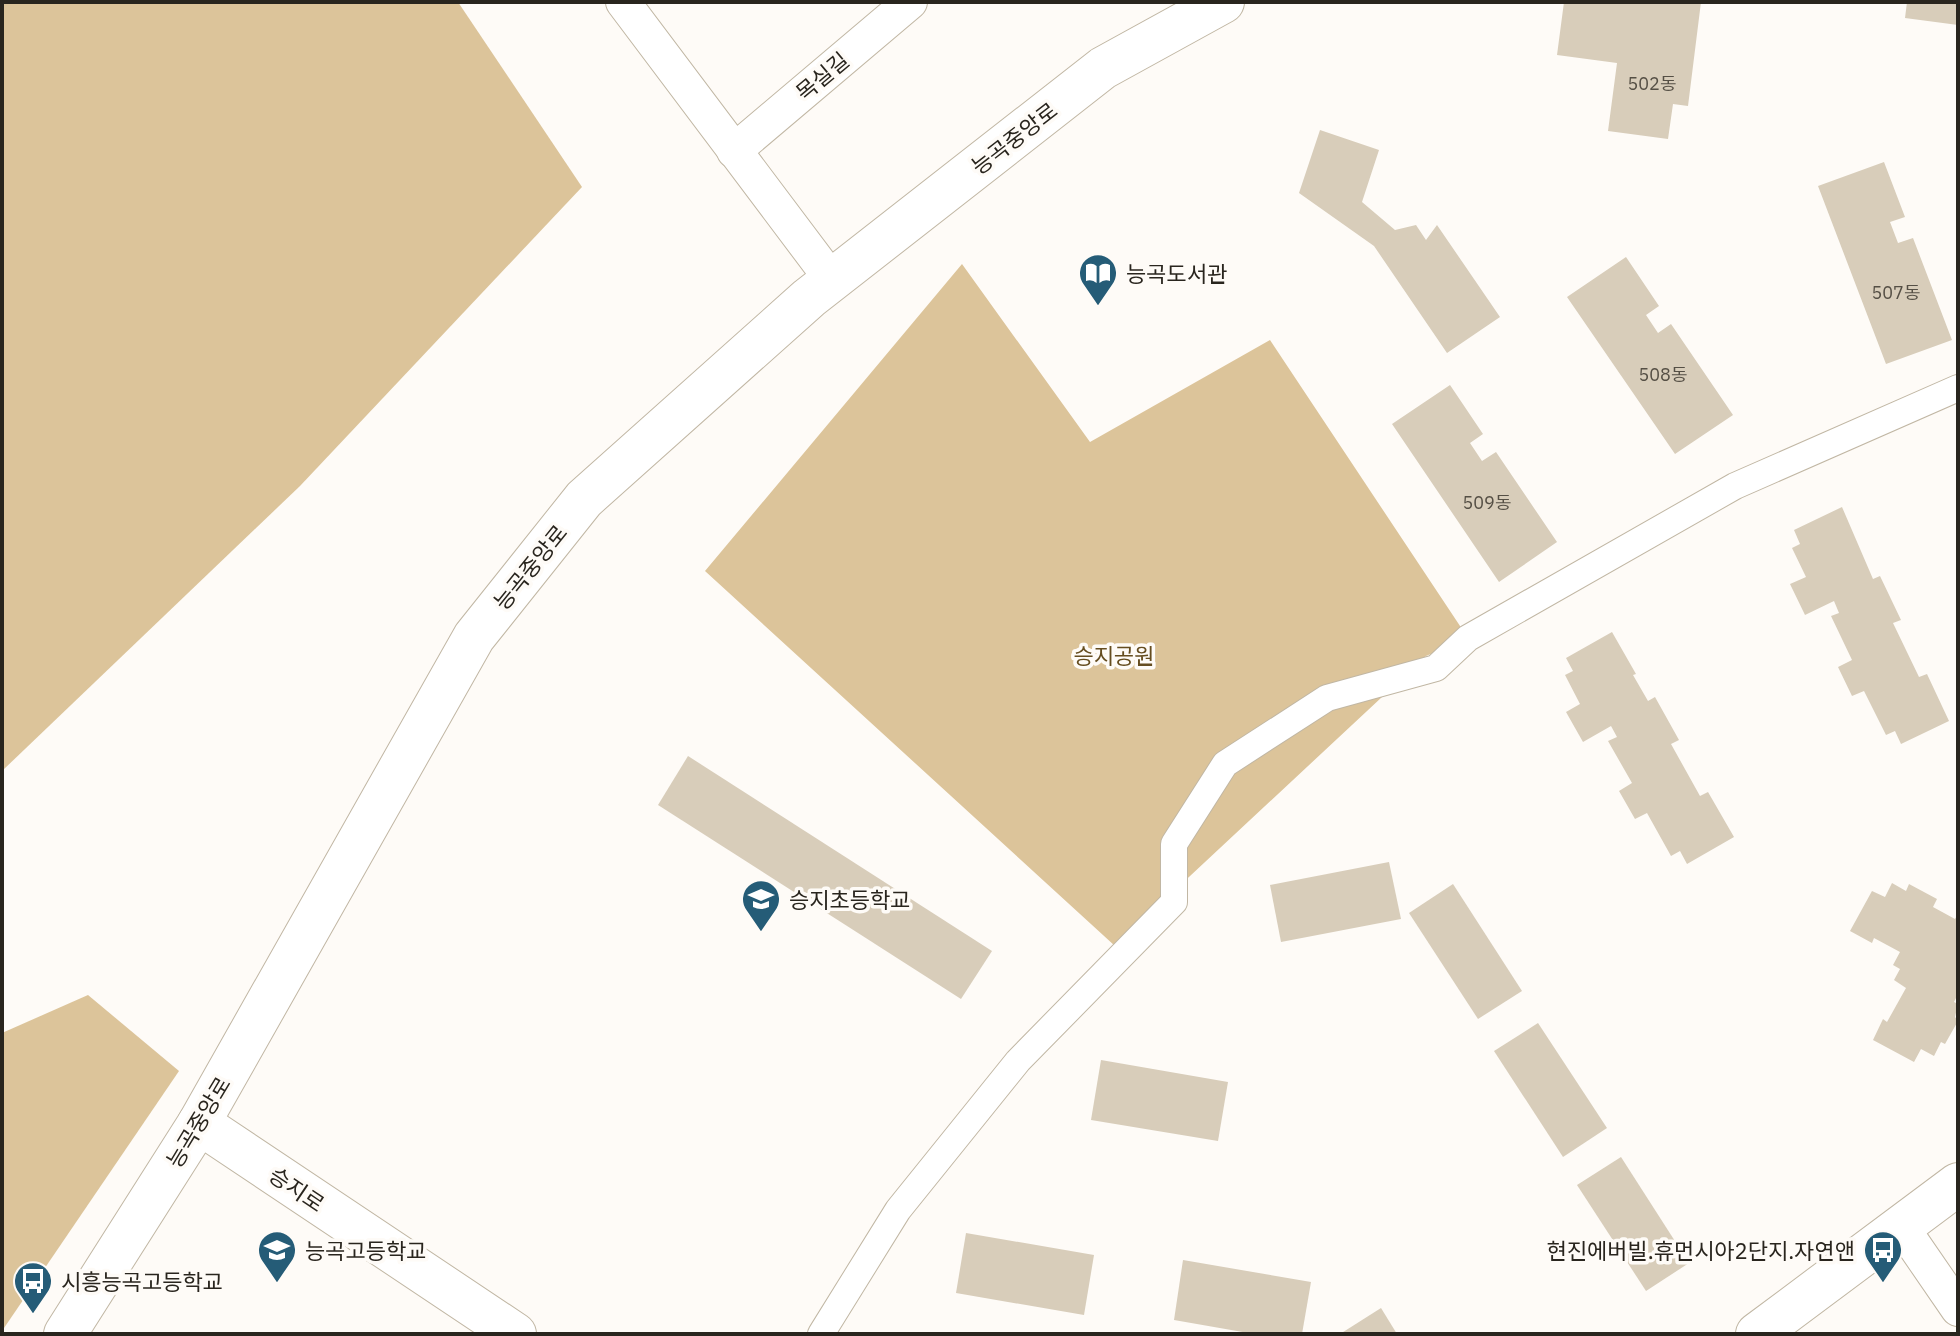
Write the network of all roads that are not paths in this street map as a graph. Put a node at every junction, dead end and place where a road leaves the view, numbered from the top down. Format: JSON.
{"nodes":[{"id":1,"x":623,"y":2,"type":"edge"},
{"id":2,"x":910,"y":2,"type":"edge"},
{"id":3,"x":1223,"y":2,"type":"edge"},
{"id":4,"x":734,"y":151,"type":"junction"},
{"id":5,"x":832,"y":280,"type":"junction"},
{"id":6,"x":1958,"y":388,"type":"edge"},
{"id":7,"x":199,"y":1123,"type":"junction"},
{"id":8,"x":1958,"y":1184,"type":"edge"},
{"id":9,"x":1901,"y":1226,"type":"junction"},
{"id":10,"x":1958,"y":1309,"type":"edge"},
{"id":11,"x":65,"y":1334,"type":"edge"},
{"id":12,"x":515,"y":1334,"type":"edge"},
{"id":13,"x":821,"y":1334,"type":"edge"},
{"id":14,"x":1757,"y":1334,"type":"edge"}],
"edges":[{"from":1,"to":4,"type":"street"},
{"from":2,"to":4,"type":"street","name":"목실길"},
{"from":3,"to":5,"type":"street","name":"능곡중앙로"},
{"from":4,"to":5,"type":"street"},
{"from":5,"to":7,"type":"street","name":"능곡중앙로"},
{"from":6,"to":13,"type":"street"},
{"from":7,"to":11,"type":"street","name":"능곡중앙로"},
{"from":7,"to":12,"type":"street","name":"승지로"},
{"from":8,"to":9,"type":"street"},
{"from":9,"to":10,"type":"street"},
{"from":9,"to":14,"type":"street"}]}
